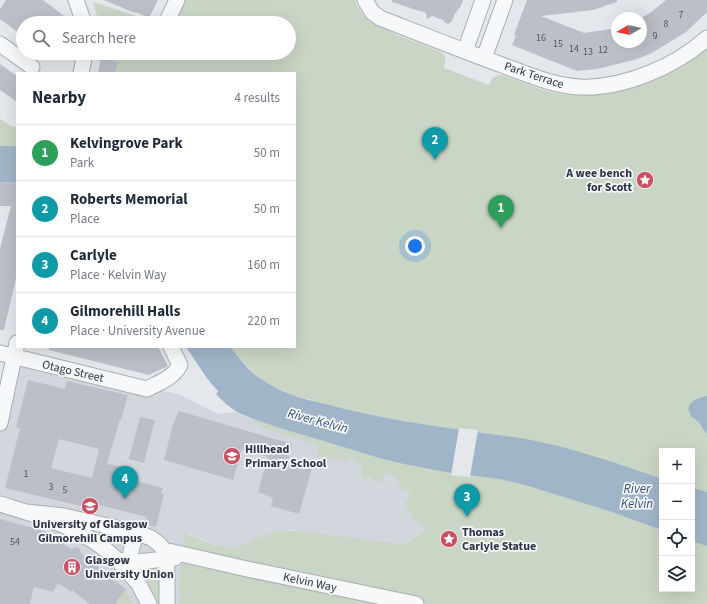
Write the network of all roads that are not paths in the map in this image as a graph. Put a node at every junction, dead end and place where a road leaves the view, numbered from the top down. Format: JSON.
{"nodes":[{"id":1,"x":76,"y":0,"type":"edge"},
{"id":2,"x":177,"y":0,"type":"edge"},
{"id":3,"x":365,"y":0,"type":"edge"},
{"id":4,"x":483,"y":0,"type":"edge"},
{"id":5,"x":505,"y":0,"type":"edge"},
{"id":6,"x":82,"y":16,"type":"edge"},
{"id":7,"x":169,"y":16,"type":"edge"},
{"id":8,"x":707,"y":38,"type":"edge"},
{"id":9,"x":0,"y":44,"type":"edge"},
{"id":10,"x":465,"y":51,"type":"junction"},
{"id":11,"x":16,"y":56,"type":"edge"},
{"id":12,"x":484,"y":58,"type":"junction"},
{"id":13,"x":22,"y":60,"type":"edge"},
{"id":14,"x":83,"y":60,"type":"edge"},
{"id":15,"x":32,"y":67,"type":"dead end"},
{"id":16,"x":81,"y":72,"type":"edge"},
{"id":17,"x":172,"y":348,"type":"edge"},
{"id":18,"x":10,"y":351,"type":"edge"},
{"id":19,"x":0,"y":423,"type":"edge"},
{"id":20,"x":0,"y":504,"type":"edge"},
{"id":21,"x":26,"y":512,"type":"junction"},
{"id":22,"x":138,"y":533,"type":"junction"},
{"id":23,"x":165,"y":555,"type":"junction"},
{"id":24,"x":124,"y":561,"type":"junction"},
{"id":25,"x":149,"y":604,"type":"edge"},
{"id":26,"x":167,"y":604,"type":"edge"},
{"id":27,"x":416,"y":604,"type":"edge"}],
"edges":[{"from":1,"to":6,"type":"street"},
{"from":2,"to":7,"type":"street"},
{"from":3,"to":10,"type":"street","name":"Park Terrace"},
{"from":4,"to":10,"type":"street"},
{"from":5,"to":12,"type":"street"},
{"from":8,"to":12,"type":"street","name":"Park Terrace"},
{"from":9,"to":11,"type":"street"},
{"from":10,"to":12,"type":"street","name":"Park Terrace"},
{"from":13,"to":15,"type":"street"},
{"from":14,"to":16,"type":"street"},
{"from":17,"to":18,"type":"street","name":"Otago Street"},
{"from":18,"to":19,"type":"street"},
{"from":20,"to":21,"type":"street"},
{"from":21,"to":22,"type":"street"},
{"from":21,"to":24,"type":"street"},
{"from":22,"to":23,"type":"street"},
{"from":22,"to":24,"type":"street"},
{"from":23,"to":24,"type":"street","name":"Kelvin Way"},
{"from":23,"to":26,"type":"street"},
{"from":23,"to":27,"type":"street","name":"Kelvin Way"},
{"from":24,"to":25,"type":"street"}]}
